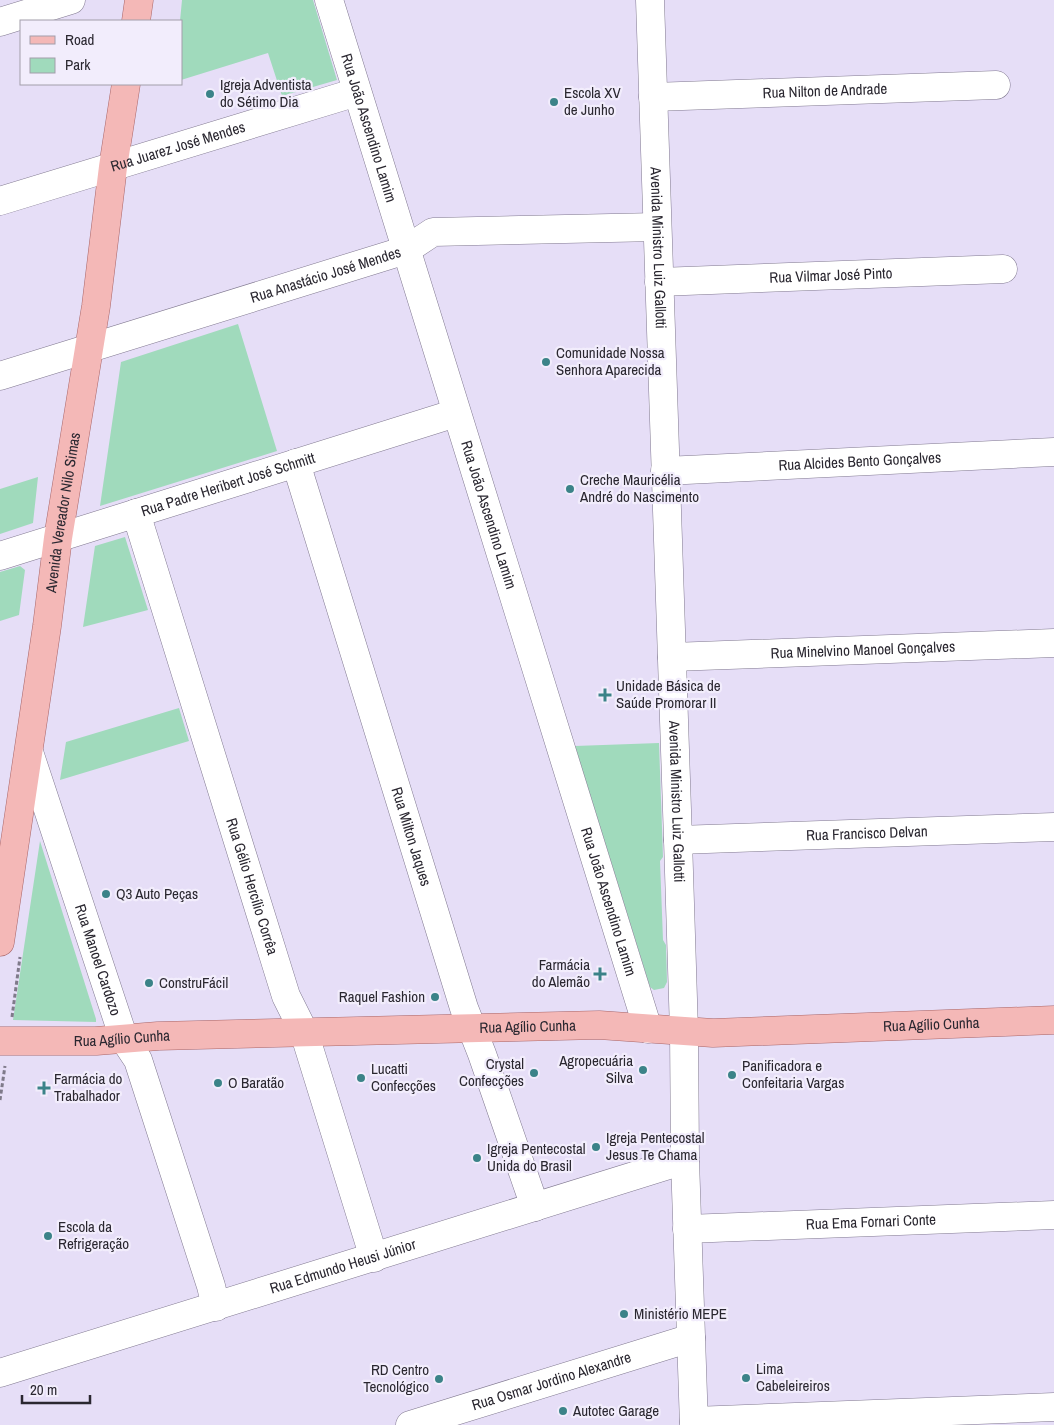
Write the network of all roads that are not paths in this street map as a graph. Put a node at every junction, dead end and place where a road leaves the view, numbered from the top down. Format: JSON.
{"nodes":[{"id":1,"x":71,"y":0,"type":"edge"},
{"id":2,"x":139,"y":0,"type":"edge"},
{"id":3,"x":329,"y":0,"type":"edge"},
{"id":4,"x":650,"y":0,"type":"edge"},
{"id":5,"x":136,"y":20,"type":"edge"},
{"id":6,"x":0,"y":22,"type":"edge"},
{"id":7,"x":126,"y":85,"type":"edge"},
{"id":8,"x":996,"y":85,"type":"dead end"},
{"id":9,"x":357,"y":92,"type":"junction"},
{"id":10,"x":653,"y":97,"type":"junction"},
{"id":11,"x":113,"y":167,"type":"junction"},
{"id":12,"x":0,"y":201,"type":"edge"},
{"id":13,"x":658,"y":227,"type":"junction"},
{"id":14,"x":406,"y":250,"type":"junction"},
{"id":15,"x":1003,"y":269,"type":"dead end"},
{"id":16,"x":659,"y":282,"type":"junction"},
{"id":17,"x":89,"y":348,"type":"junction"},
{"id":18,"x":0,"y":376,"type":"edge"},
{"id":19,"x":456,"y":413,"type":"junction"},
{"id":20,"x":1054,"y":452,"type":"edge"},
{"id":21,"x":296,"y":463,"type":"junction"},
{"id":22,"x":666,"y":472,"type":"junction"},
{"id":23,"x":136,"y":513,"type":"junction"},
{"id":24,"x":58,"y":538,"type":"junction"},
{"id":25,"x":0,"y":556,"type":"edge"},
{"id":26,"x":1054,"y":643,"type":"edge"},
{"id":27,"x":672,"y":656,"type":"junction"},
{"id":28,"x":29,"y":752,"type":"junction"},
{"id":29,"x":1054,"y":827,"type":"edge"},
{"id":30,"x":678,"y":840,"type":"junction"},
{"id":31,"x":0,"y":942,"type":"edge"},
{"id":32,"x":1054,"y":1020,"type":"edge"},
{"id":33,"x":472,"y":1028,"type":"junction"},
{"id":34,"x":648,"y":1029,"type":"junction"},
{"id":35,"x":684,"y":1031,"type":"junction"},
{"id":36,"x":304,"y":1032,"type":"junction"},
{"id":37,"x":124,"y":1039,"type":"junction"},
{"id":38,"x":0,"y":1041,"type":"edge"},
{"id":39,"x":685,"y":1160,"type":"junction"},
{"id":40,"x":535,"y":1207,"type":"junction"},
{"id":41,"x":1054,"y":1215,"type":"edge"},
{"id":42,"x":688,"y":1228,"type":"junction"},
{"id":43,"x":374,"y":1258,"type":"junction"},
{"id":44,"x":216,"y":1307,"type":"junction"},
{"id":45,"x":691,"y":1338,"type":"junction"},
{"id":46,"x":0,"y":1373,"type":"edge"},
{"id":47,"x":1054,"y":1407,"type":"edge"},
{"id":48,"x":694,"y":1423,"type":"edge"},
{"id":49,"x":410,"y":1425,"type":"edge"}],
"edges":[{"from":1,"to":6,"type":"street"},
{"from":2,"to":5,"type":"main road"},
{"from":3,"to":9,"type":"street","name":"Rua João Ascendino Lamim"},
{"from":4,"to":10,"type":"street","name":"Avenida Ministro Luiz Gallotti"},
{"from":7,"to":11,"type":"main road","name":"Avenida Vereador Nilo Simas"},
{"from":8,"to":10,"type":"street","name":"Rua Nilton de Andrade"},
{"from":9,"to":11,"type":"street","name":"Rua Juarez José Mendes"},
{"from":9,"to":14,"type":"street","name":"Rua João Ascendino Lamim"},
{"from":10,"to":13,"type":"street","name":"Avenida Ministro Luiz Gallotti"},
{"from":11,"to":12,"type":"street","name":"Rua Juarez José Mendes"},
{"from":11,"to":17,"type":"main road","name":"Avenida Vereador Nilo Simas"},
{"from":13,"to":14,"type":"street","name":"Rua Anastácio José Mendes"},
{"from":13,"to":16,"type":"street","name":"Avenida Ministro Luiz Gallotti"},
{"from":14,"to":17,"type":"street","name":"Rua Anastácio José Mendes"},
{"from":14,"to":19,"type":"street","name":"Rua João Ascendino Lamim"},
{"from":15,"to":16,"type":"street","name":"Rua Vilmar José Pinto"},
{"from":16,"to":22,"type":"street","name":"Avenida Ministro Luiz Gallotti"},
{"from":17,"to":18,"type":"street","name":"Rua Anastácio José Mendes"},
{"from":17,"to":24,"type":"main road","name":"Avenida Vereador Nilo Simas"},
{"from":19,"to":21,"type":"street","name":"Rua Padre Heribert José Schmitt"},
{"from":19,"to":34,"type":"street","name":"Rua João Ascendino Lamim"},
{"from":20,"to":22,"type":"street","name":"Rua Alcides Bento Gonçalves"},
{"from":21,"to":23,"type":"street","name":"Rua Padre Heribert José Schmitt"},
{"from":21,"to":33,"type":"street","name":"Rua Milton Jaques"},
{"from":22,"to":27,"type":"street","name":"Avenida Ministro Luiz Gallotti"},
{"from":23,"to":24,"type":"street","name":"Rua Padre Heribert José Schmitt"},
{"from":23,"to":36,"type":"street","name":"Rua Gélio Hercílio Corrêa"},
{"from":24,"to":25,"type":"street","name":"Rua Padre Heribert José Schmitt"},
{"from":24,"to":28,"type":"main road","name":"Avenida Vereador Nilo Simas"},
{"from":26,"to":27,"type":"street","name":"Rua Minelvino Manoel Gonçalves"},
{"from":27,"to":30,"type":"street","name":"Avenida Ministro Luiz Gallotti"},
{"from":28,"to":31,"type":"main road","name":"Avenida Vereador Nilo Simas"},
{"from":28,"to":37,"type":"street","name":"Rua Manoel Cardozo"},
{"from":29,"to":30,"type":"street","name":"Rua Francisco Delvan"},
{"from":30,"to":35,"type":"street","name":"Avenida Ministro Luiz Gallotti"},
{"from":32,"to":35,"type":"main road","name":"Rua Agílio Cunha"},
{"from":33,"to":34,"type":"main road","name":"Rua Agílio Cunha"},
{"from":33,"to":36,"type":"main road","name":"Rua Agílio Cunha"},
{"from":33,"to":40,"type":"street","name":"Rua Milton Jaques"},
{"from":34,"to":35,"type":"main road","name":"Rua Agílio Cunha"},
{"from":35,"to":39,"type":"street","name":"Avenida Ministro Luiz Gallotti"},
{"from":36,"to":37,"type":"main road","name":"Rua Agílio Cunha"},
{"from":36,"to":43,"type":"street","name":"Rua Gélio Hercílio Corrêa"},
{"from":37,"to":38,"type":"main road","name":"Rua Agílio Cunha"},
{"from":37,"to":44,"type":"street","name":"Rua Manoel Cardozo"},
{"from":39,"to":40,"type":"street","name":"Rua Edmundo Heusi Júnior"},
{"from":39,"to":42,"type":"street","name":"Avenida Ministro Luiz Gallotti"},
{"from":40,"to":43,"type":"street","name":"Rua Edmundo Heusi Júnior"},
{"from":41,"to":42,"type":"street","name":"Rua Ema Fornari Conte"},
{"from":42,"to":45,"type":"street","name":"Avenida Ministro Luiz Gallotti"},
{"from":43,"to":44,"type":"street","name":"Rua Edmundo Heusi Júnior"},
{"from":44,"to":46,"type":"street","name":"Rua Edmundo Heusi Júnior"},
{"from":45,"to":48,"type":"street","name":"Avenida Ministro Luiz Gallotti"},
{"from":45,"to":49,"type":"street","name":"Rua Osmar Jordino Alexandre"},
{"from":47,"to":48,"type":"street"}]}
